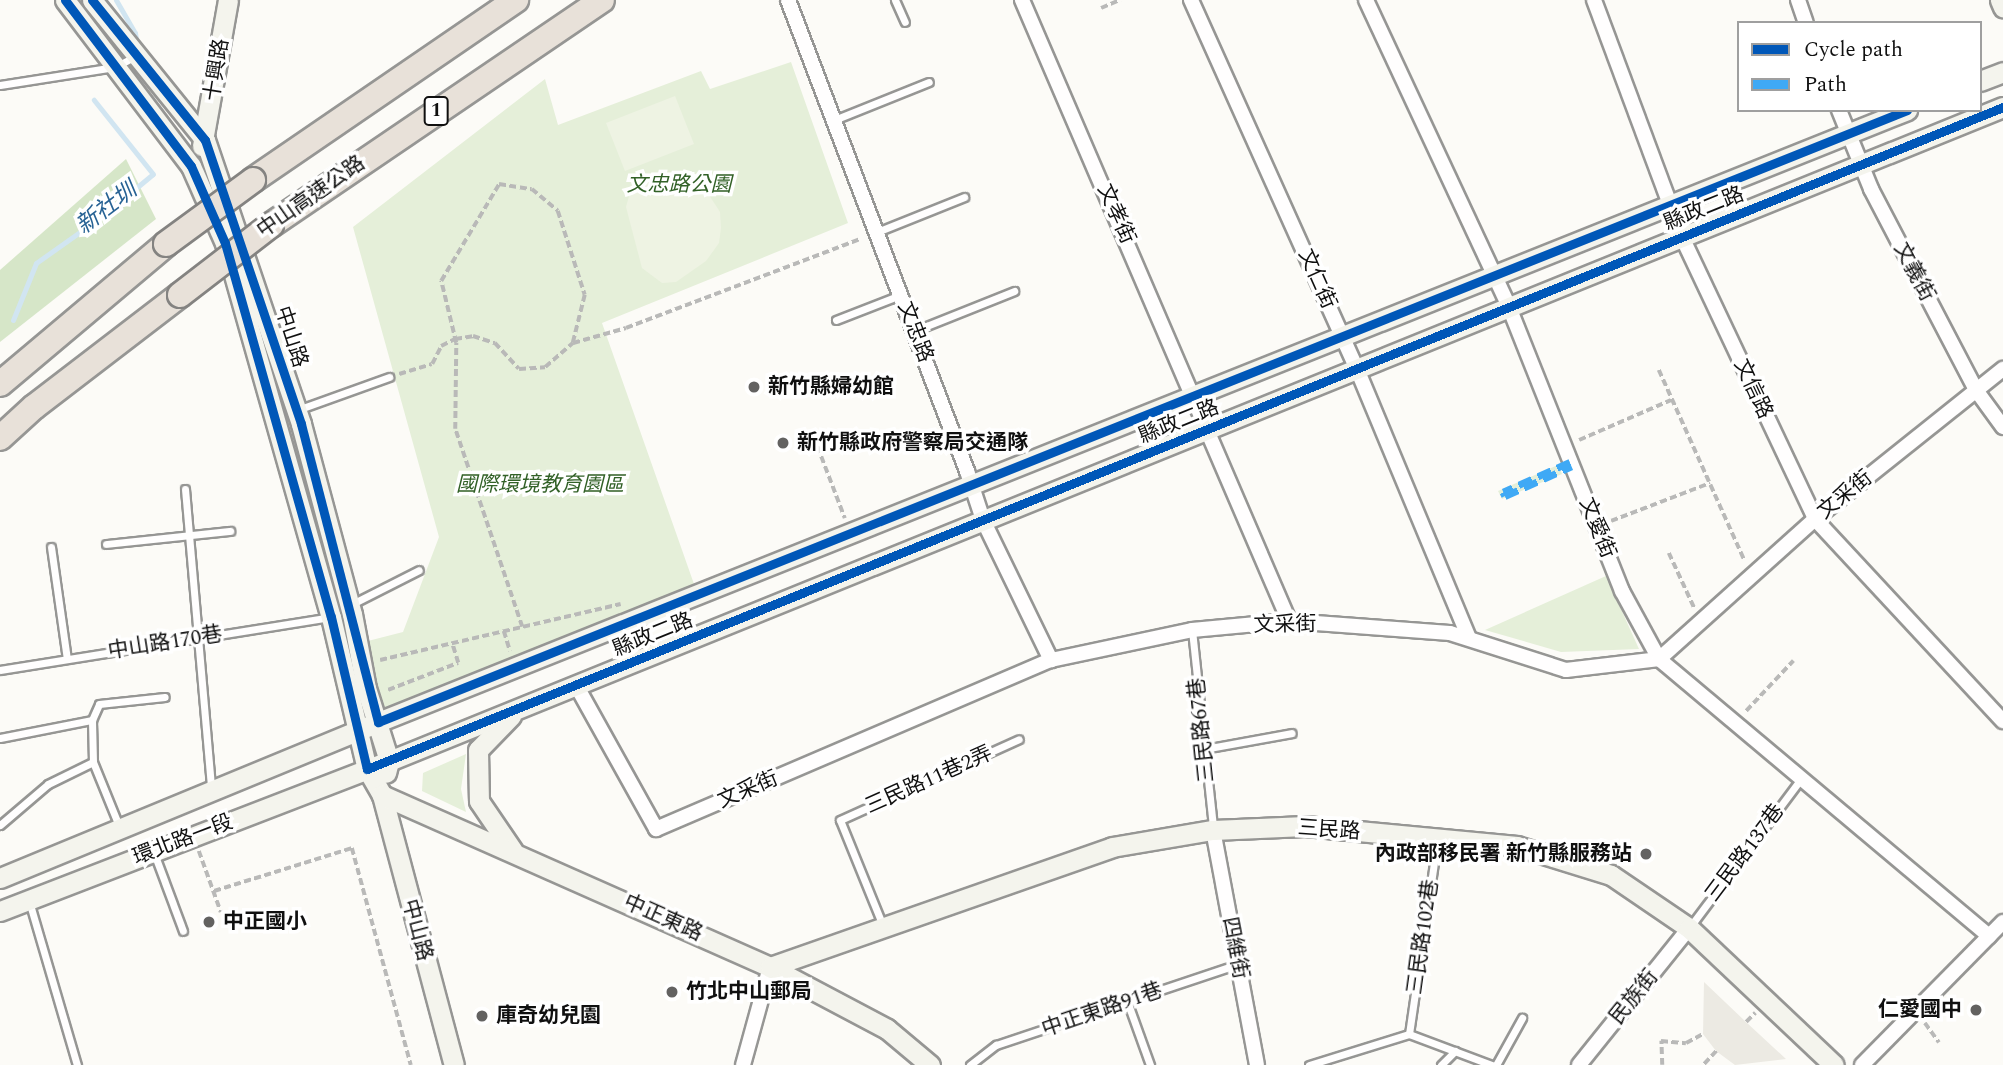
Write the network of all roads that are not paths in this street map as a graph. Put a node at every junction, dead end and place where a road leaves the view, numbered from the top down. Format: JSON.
{"nodes":[{"id":1,"x":65,"y":0,"type":"edge"},
{"id":2,"x":92,"y":0,"type":"edge"},
{"id":3,"x":228,"y":0,"type":"edge"},
{"id":4,"x":516,"y":0,"type":"edge"},
{"id":5,"x":602,"y":0,"type":"edge"},
{"id":6,"x":788,"y":0,"type":"edge"},
{"id":7,"x":895,"y":0,"type":"edge"},
{"id":8,"x":1023,"y":0,"type":"edge"},
{"id":9,"x":1191,"y":0,"type":"edge"},
{"id":10,"x":1366,"y":0,"type":"edge"},
{"id":11,"x":1594,"y":0,"type":"edge"},
{"id":12,"x":1798,"y":0,"type":"edge"},
{"id":13,"x":2000,"y":0,"type":"edge"},
{"id":14,"x":2003,"y":7,"type":"edge"},
{"id":15,"x":1805,"y":21,"type":"edge"},
{"id":16,"x":905,"y":22,"type":"dead end"},
{"id":17,"x":137,"y":56,"type":"junction"},
{"id":18,"x":115,"y":67,"type":"junction"},
{"id":19,"x":2003,"y":72,"type":"edge"},
{"id":20,"x":1982,"y":80,"type":"edge"},
{"id":21,"x":929,"y":82,"type":"dead end"},
{"id":22,"x":0,"y":85,"type":"edge"},
{"id":23,"x":2003,"y":107,"type":"edge"},
{"id":24,"x":1840,"y":112,"type":"edge"},
{"id":25,"x":1902,"y":112,"type":"edge"},
{"id":26,"x":834,"y":120,"type":"junction"},
{"id":27,"x":1848,"y":134,"type":"junction"},
{"id":28,"x":205,"y":140,"type":"junction"},
{"id":29,"x":1861,"y":165,"type":"junction"},
{"id":30,"x":191,"y":166,"type":"junction"},
{"id":31,"x":964,"y":197,"type":"dead end"},
{"id":32,"x":1669,"y":205,"type":"junction"},
{"id":33,"x":877,"y":232,"type":"junction"},
{"id":34,"x":1682,"y":237,"type":"junction"},
{"id":35,"x":1494,"y":276,"type":"junction"},
{"id":36,"x":1014,"y":291,"type":"dead end"},
{"id":37,"x":900,"y":295,"type":"junction"},
{"id":38,"x":1509,"y":307,"type":"junction"},
{"id":39,"x":835,"y":320,"type":"dead end"},
{"id":40,"x":914,"y":331,"type":"junction"},
{"id":41,"x":1343,"y":336,"type":"junction"},
{"id":42,"x":1357,"y":369,"type":"junction"},
{"id":43,"x":2003,"y":369,"type":"edge"},
{"id":44,"x":389,"y":377,"type":"road end"},
{"id":45,"x":0,"y":384,"type":"edge"},
{"id":46,"x":1976,"y":390,"type":"junction"},
{"id":47,"x":1192,"y":397,"type":"junction"},
{"id":48,"x":296,"y":410,"type":"junction"},
{"id":49,"x":2003,"y":427,"type":"edge"},
{"id":50,"x":1205,"y":430,"type":"junction"},
{"id":51,"x":0,"y":438,"type":"edge"},
{"id":52,"x":972,"y":484,"type":"junction"},
{"id":53,"x":185,"y":489,"type":"dead end"},
{"id":54,"x":1815,"y":519,"type":"junction"},
{"id":55,"x":983,"y":520,"type":"junction"},
{"id":56,"x":230,"y":531,"type":"dead end"},
{"id":57,"x":189,"y":535,"type":"junction"},
{"id":58,"x":107,"y":544,"type":"dead end"},
{"id":59,"x":51,"y":547,"type":"dead end"},
{"id":60,"x":419,"y":570,"type":"dead end"},
{"id":61,"x":350,"y":605,"type":"junction"},
{"id":62,"x":331,"y":617,"type":"junction"},
{"id":63,"x":1289,"y":621,"type":"junction"},
{"id":64,"x":1192,"y":630,"type":"junction"},
{"id":65,"x":198,"y":638,"type":"junction"},
{"id":66,"x":1469,"y":638,"type":"junction"},
{"id":67,"x":67,"y":659,"type":"junction"},
{"id":68,"x":1659,"y":659,"type":"junction"},
{"id":69,"x":1051,"y":660,"type":"junction"},
{"id":70,"x":0,"y":670,"type":"edge"},
{"id":71,"x":576,"y":685,"type":"junction"},
{"id":72,"x":165,"y":696,"type":"dead end"},
{"id":73,"x":518,"y":708,"type":"junction"},
{"id":74,"x":92,"y":720,"type":"junction"},
{"id":75,"x":2003,"y":721,"type":"edge"},
{"id":76,"x":378,"y":722,"type":"junction"},
{"id":77,"x":358,"y":731,"type":"junction"},
{"id":78,"x":1292,"y":733,"type":"dead end"},
{"id":79,"x":0,"y":738,"type":"edge"},
{"id":80,"x":1019,"y":739,"type":"dead end"},
{"id":81,"x":1204,"y":749,"type":"junction"},
{"id":82,"x":389,"y":761,"type":"junction"},
{"id":83,"x":93,"y":762,"type":"junction"},
{"id":84,"x":367,"y":769,"type":"junction"},
{"id":85,"x":1801,"y":779,"type":"junction"},
{"id":86,"x":211,"y":792,"type":"junction"},
{"id":87,"x":382,"y":795,"type":"junction"},
{"id":88,"x":0,"y":825,"type":"edge"},
{"id":89,"x":120,"y":830,"type":"junction"},
{"id":90,"x":1213,"y":830,"type":"junction"},
{"id":91,"x":1437,"y":841,"type":"junction"},
{"id":92,"x":513,"y":851,"type":"junction"},
{"id":93,"x":153,"y":852,"type":"junction"},
{"id":94,"x":0,"y":878,"type":"edge"},
{"id":95,"x":29,"y":900,"type":"junction"},
{"id":96,"x":0,"y":911,"type":"edge"},
{"id":97,"x":2003,"y":922,"type":"edge"},
{"id":98,"x":1689,"y":928,"type":"junction"},
{"id":99,"x":884,"y":929,"type":"junction"},
{"id":100,"x":183,"y":931,"type":"dead end"},
{"id":101,"x":1989,"y":936,"type":"junction"},
{"id":102,"x":1238,"y":964,"type":"junction"},
{"id":103,"x":770,"y":967,"type":"junction"},
{"id":104,"x":1127,"y":1001,"type":"junction"},
{"id":105,"x":1522,"y":1018,"type":"dead end"},
{"id":106,"x":1409,"y":1034,"type":"junction"},
{"id":107,"x":1455,"y":1051,"type":"junction"},
{"id":108,"x":78,"y":1065,"type":"edge"},
{"id":109,"x":454,"y":1065,"type":"edge"},
{"id":110,"x":743,"y":1065,"type":"edge"},
{"id":111,"x":930,"y":1065,"type":"edge"},
{"id":112,"x":970,"y":1065,"type":"edge"},
{"id":113,"x":1150,"y":1065,"type":"edge"},
{"id":114,"x":1256,"y":1065,"type":"edge"},
{"id":115,"x":1309,"y":1065,"type":"edge"},
{"id":116,"x":1441,"y":1065,"type":"edge"},
{"id":117,"x":1494,"y":1065,"type":"edge"},
{"id":118,"x":1579,"y":1065,"type":"edge"},
{"id":119,"x":1834,"y":1065,"type":"edge"},
{"id":120,"x":1862,"y":1065,"type":"edge"}],
"edges":[{"from":1,"to":18,"type":"street","name":"中山路"},
{"from":2,"to":17,"type":"street","name":"中山路"},
{"from":3,"to":28,"type":"street","name":"十興路"},
{"from":4,"to":45,"type":"highway","number":"1","bridge":true},
{"from":5,"to":51,"type":"highway","name":"中山高速公路","number":"1","bridge":true},
{"from":6,"to":26,"type":"street","name":"文忠路"},
{"from":7,"to":16,"type":"lane"},
{"from":8,"to":47,"type":"street","name":"文孝街"},
{"from":9,"to":41,"type":"street","name":"文仁街"},
{"from":10,"to":35,"type":"street","name":"文愛街"},
{"from":11,"to":32,"type":"street","name":"文信路"},
{"from":12,"to":15,"type":"street"},
{"from":13,"to":14,"type":"street"},
{"from":17,"to":18,"type":"lane"},
{"from":17,"to":28,"type":"street","name":"中山路"},
{"from":18,"to":22,"type":"lane"},
{"from":18,"to":30,"type":"street","name":"中山路"},
{"from":19,"to":20,"type":"street"},
{"from":21,"to":26,"type":"lane"},
{"from":23,"to":29,"type":"street","name":"縣政二路"},
{"from":24,"to":27,"type":"street","name":"文義街"},
{"from":25,"to":27,"type":"street","name":"縣政二路"},
{"from":26,"to":33,"type":"street","name":"文忠路"},
{"from":27,"to":29,"type":"street","name":"文義街"},
{"from":27,"to":32,"type":"street","name":"縣政二路"},
{"from":28,"to":30,"type":"street"},
{"from":28,"to":48,"type":"street","name":"中山路"},
{"from":29,"to":34,"type":"street","name":"縣政二路"},
{"from":29,"to":46,"type":"street","name":"文義街"},
{"from":30,"to":62,"type":"street","name":"中山路"},
{"from":31,"to":33,"type":"lane"},
{"from":32,"to":34,"type":"street","name":"文信路"},
{"from":32,"to":35,"type":"street","name":"縣政二路"},
{"from":33,"to":37,"type":"street","name":"文忠路"},
{"from":34,"to":38,"type":"street","name":"縣政二路"},
{"from":34,"to":54,"type":"street","name":"文信路"},
{"from":35,"to":38,"type":"street","name":"文愛街"},
{"from":35,"to":41,"type":"street","name":"縣政二路"},
{"from":36,"to":40,"type":"lane"},
{"from":37,"to":39,"type":"lane"},
{"from":37,"to":40,"type":"street","name":"文忠路"},
{"from":38,"to":42,"type":"street","name":"縣政二路"},
{"from":38,"to":68,"type":"street","name":"文愛街"},
{"from":40,"to":52,"type":"street","name":"文忠路"},
{"from":41,"to":42,"type":"street","name":"文仁街"},
{"from":41,"to":47,"type":"street","name":"縣政二路"},
{"from":42,"to":50,"type":"street","name":"縣政二路"},
{"from":42,"to":66,"type":"street","name":"文仁街"},
{"from":43,"to":46,"type":"street","name":"文采街"},
{"from":44,"to":48,"type":"lane"},
{"from":46,"to":49,"type":"street","name":"文義街"},
{"from":46,"to":54,"type":"street","name":"文采街"},
{"from":47,"to":50,"type":"street","name":"文孝街"},
{"from":47,"to":52,"type":"street","name":"縣政二路"},
{"from":48,"to":61,"type":"street","name":"中山路"},
{"from":50,"to":55,"type":"street","name":"縣政二路"},
{"from":50,"to":63,"type":"street","name":"文孝街"},
{"from":52,"to":55,"type":"street","name":"文忠路"},
{"from":52,"to":76,"type":"street","name":"縣政二路"},
{"from":53,"to":57,"type":"lane"},
{"from":54,"to":68,"type":"street","name":"文采街"},
{"from":54,"to":75,"type":"street","name":"文信路"},
{"from":55,"to":69,"type":"street","name":"文忠路"},
{"from":55,"to":71,"type":"street","name":"縣政二路"},
{"from":56,"to":57,"type":"lane"},
{"from":57,"to":58,"type":"lane"},
{"from":57,"to":65,"type":"lane"},
{"from":59,"to":67,"type":"lane"},
{"from":60,"to":61,"type":"lane"},
{"from":61,"to":76,"type":"street","name":"中山路"},
{"from":62,"to":65,"type":"lane","name":"中山路170巷"},
{"from":62,"to":77,"type":"street","name":"中山路"},
{"from":63,"to":64,"type":"street","name":"文采街"},
{"from":63,"to":66,"type":"street","name":"文采街"},
{"from":64,"to":69,"type":"street","name":"文采街"},
{"from":64,"to":81,"type":"lane","name":"三民路67巷"},
{"from":65,"to":67,"type":"lane","name":"中山路170巷"},
{"from":65,"to":86,"type":"lane"},
{"from":66,"to":68,"type":"street","name":"文采街"},
{"from":67,"to":70,"type":"lane","name":"中山路170巷"},
{"from":68,"to":85,"type":"street","name":"文愛街"},
{"from":69,"to":71,"type":"street","name":"文采街"},
{"from":71,"to":73,"type":"street","name":"縣政二路"},
{"from":72,"to":74,"type":"lane"},
{"from":73,"to":82,"type":"street","name":"縣政二路"},
{"from":73,"to":92,"type":"street"},
{"from":74,"to":79,"type":"lane"},
{"from":74,"to":83,"type":"lane"},
{"from":76,"to":77,"type":"street","name":"縣政二路"},
{"from":76,"to":82,"type":"street","name":"中山路"},
{"from":77,"to":84,"type":"street","name":"中山路"},
{"from":77,"to":86,"type":"street","name":"環北路一段"},
{"from":78,"to":81,"type":"lane"},
{"from":80,"to":99,"type":"lane","name":"三民路11巷2弄"},
{"from":81,"to":90,"type":"lane","name":"三民路67巷"},
{"from":82,"to":84,"type":"street","name":"縣政二路"},
{"from":82,"to":87,"type":"street","name":"中山路"},
{"from":83,"to":88,"type":"lane"},
{"from":83,"to":89,"type":"lane"},
{"from":84,"to":87,"type":"street","name":"中山路"},
{"from":84,"to":93,"type":"street","name":"環北路一段"},
{"from":85,"to":98,"type":"lane","name":"三民路137巷"},
{"from":85,"to":101,"type":"street","name":"文愛街"},
{"from":86,"to":89,"type":"street","name":"環北路一段"},
{"from":87,"to":92,"type":"street","name":"中正東路"},
{"from":87,"to":109,"type":"street","name":"中山路"},
{"from":89,"to":94,"type":"street","name":"環北路一段"},
{"from":90,"to":91,"type":"street","name":"三民路"},
{"from":90,"to":99,"type":"street","name":"三民路"},
{"from":90,"to":102,"type":"street","name":"四維街"},
{"from":91,"to":98,"type":"street","name":"三民路"},
{"from":91,"to":106,"type":"lane","name":"三民路102巷"},
{"from":92,"to":103,"type":"street","name":"中正東路"},
{"from":93,"to":95,"type":"street","name":"環北路一段"},
{"from":93,"to":100,"type":"lane"},
{"from":95,"to":96,"type":"street","name":"環北路一段"},
{"from":95,"to":108,"type":"lane"},
{"from":97,"to":101,"type":"street"},
{"from":98,"to":118,"type":"street","name":"民族街"},
{"from":98,"to":119,"type":"street","name":"三民路"},
{"from":99,"to":103,"type":"street","name":"三民路"},
{"from":101,"to":120,"type":"street"},
{"from":102,"to":104,"type":"lane","name":"中正東路91巷"},
{"from":102,"to":114,"type":"street","name":"四維街"},
{"from":103,"to":110,"type":"street"},
{"from":103,"to":111,"type":"street","name":"中正東路"},
{"from":104,"to":112,"type":"lane","name":"中正東路91巷"},
{"from":104,"to":113,"type":"lane"},
{"from":105,"to":117,"type":"lane"},
{"from":106,"to":107,"type":"lane"},
{"from":106,"to":115,"type":"lane"},
{"from":107,"to":116,"type":"lane"},
{"from":107,"to":117,"type":"lane"}]}
